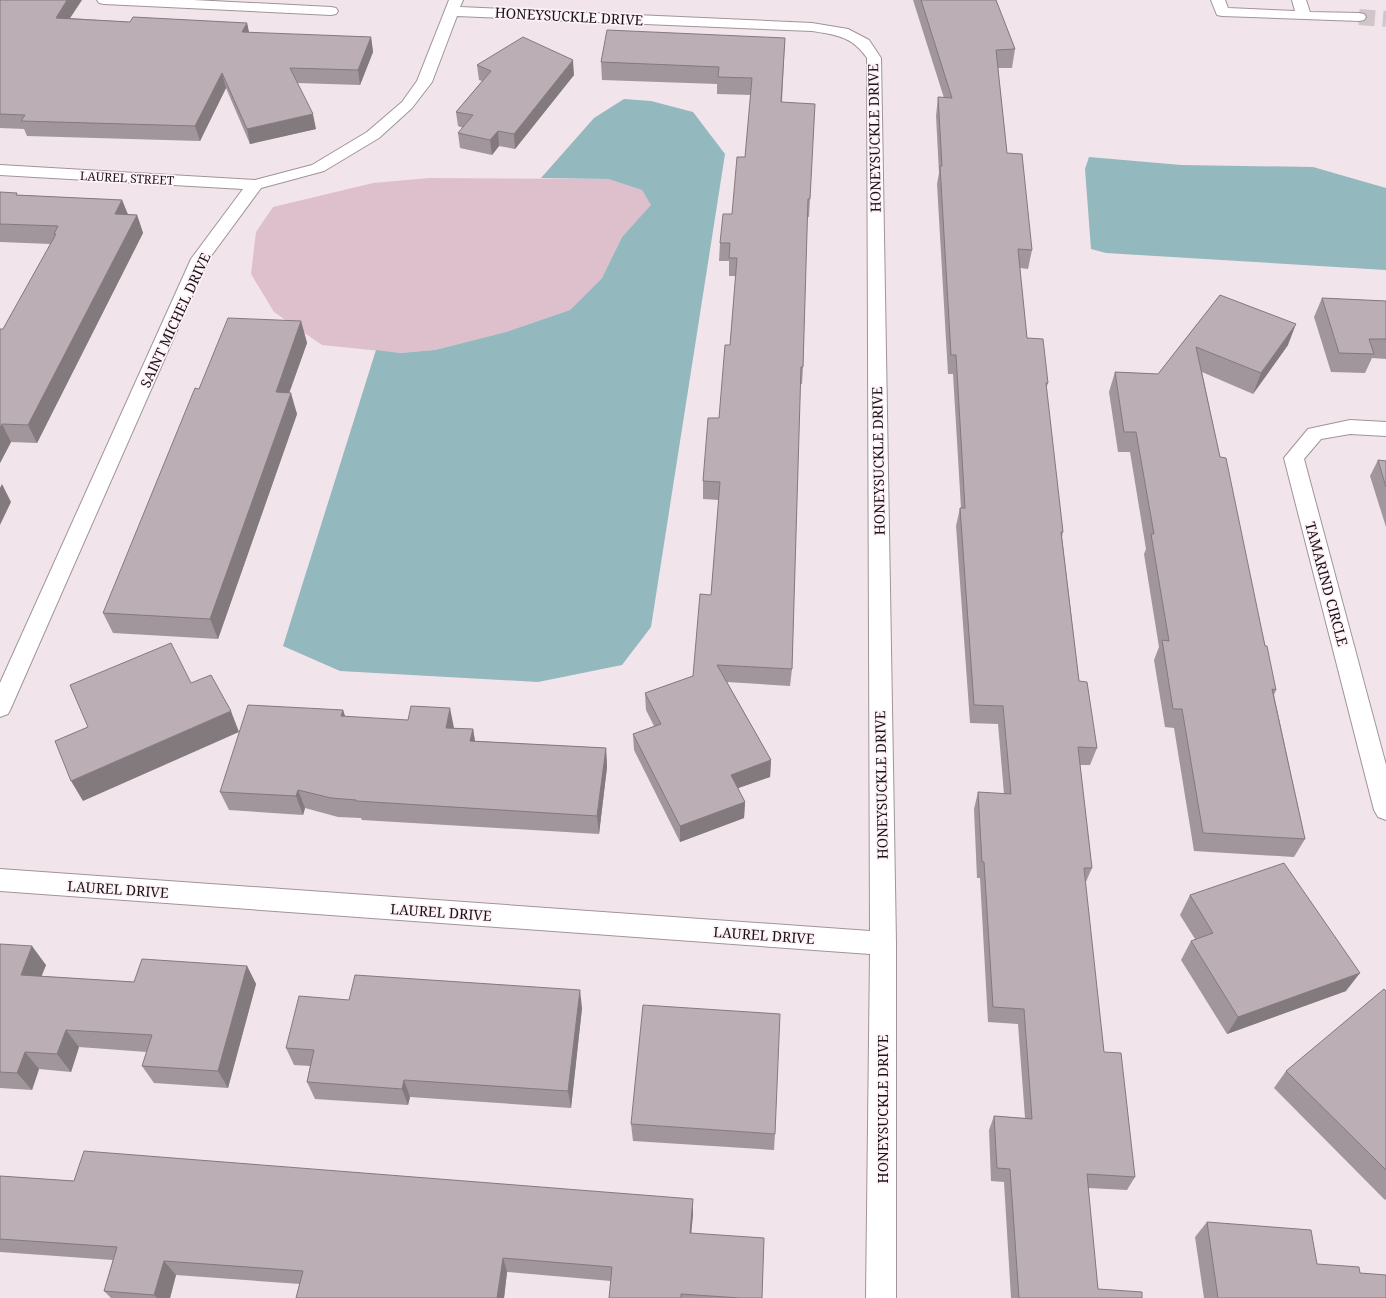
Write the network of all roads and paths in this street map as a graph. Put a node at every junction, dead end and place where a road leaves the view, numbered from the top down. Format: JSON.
{"nodes":[{"id":1,"x":104,"y":0,"type":"edge"},
{"id":2,"x":1218,"y":0,"type":"edge"},
{"id":3,"x":1299,"y":0,"type":"edge"},
{"id":4,"x":454,"y":5,"type":"edge"},
{"id":5,"x":332,"y":11,"type":"dead end"},
{"id":6,"x":1304,"y":16,"type":"junction"},
{"id":7,"x":1359,"y":18,"type":"tunnel mouth"},
{"id":8,"x":0,"y":170,"type":"edge"},
{"id":9,"x":255,"y":185,"type":"junction"},
{"id":10,"x":1386,"y":429,"type":"edge"},
{"id":11,"x":0,"y":708,"type":"edge"},
{"id":12,"x":1386,"y":810,"type":"edge"},
{"id":13,"x":0,"y":880,"type":"edge"},
{"id":14,"x":883,"y":943,"type":"junction"},
{"id":15,"x":881,"y":1298,"type":"edge"}],
"edges":[{"from":1,"to":5,"type":"street"},
{"from":2,"to":6,"type":"street"},
{"from":3,"to":6,"type":"street"},
{"from":4,"to":9,"type":"street"},
{"from":4,"to":14,"type":"street","name":"HONEYSUCKLE DRIVE"},
{"from":6,"to":7,"type":"street"},
{"from":8,"to":9,"type":"street","name":"LAUREL STREET"},
{"from":9,"to":11,"type":"street","name":"SAINT MICHEL DRIVE"},
{"from":10,"to":12,"type":"street","name":"TAMARIND CIRCLE"},
{"from":13,"to":14,"type":"street","name":"LAUREL DRIVE"},
{"from":14,"to":15,"type":"street","name":"HONEYSUCKLE DRIVE"}]}
